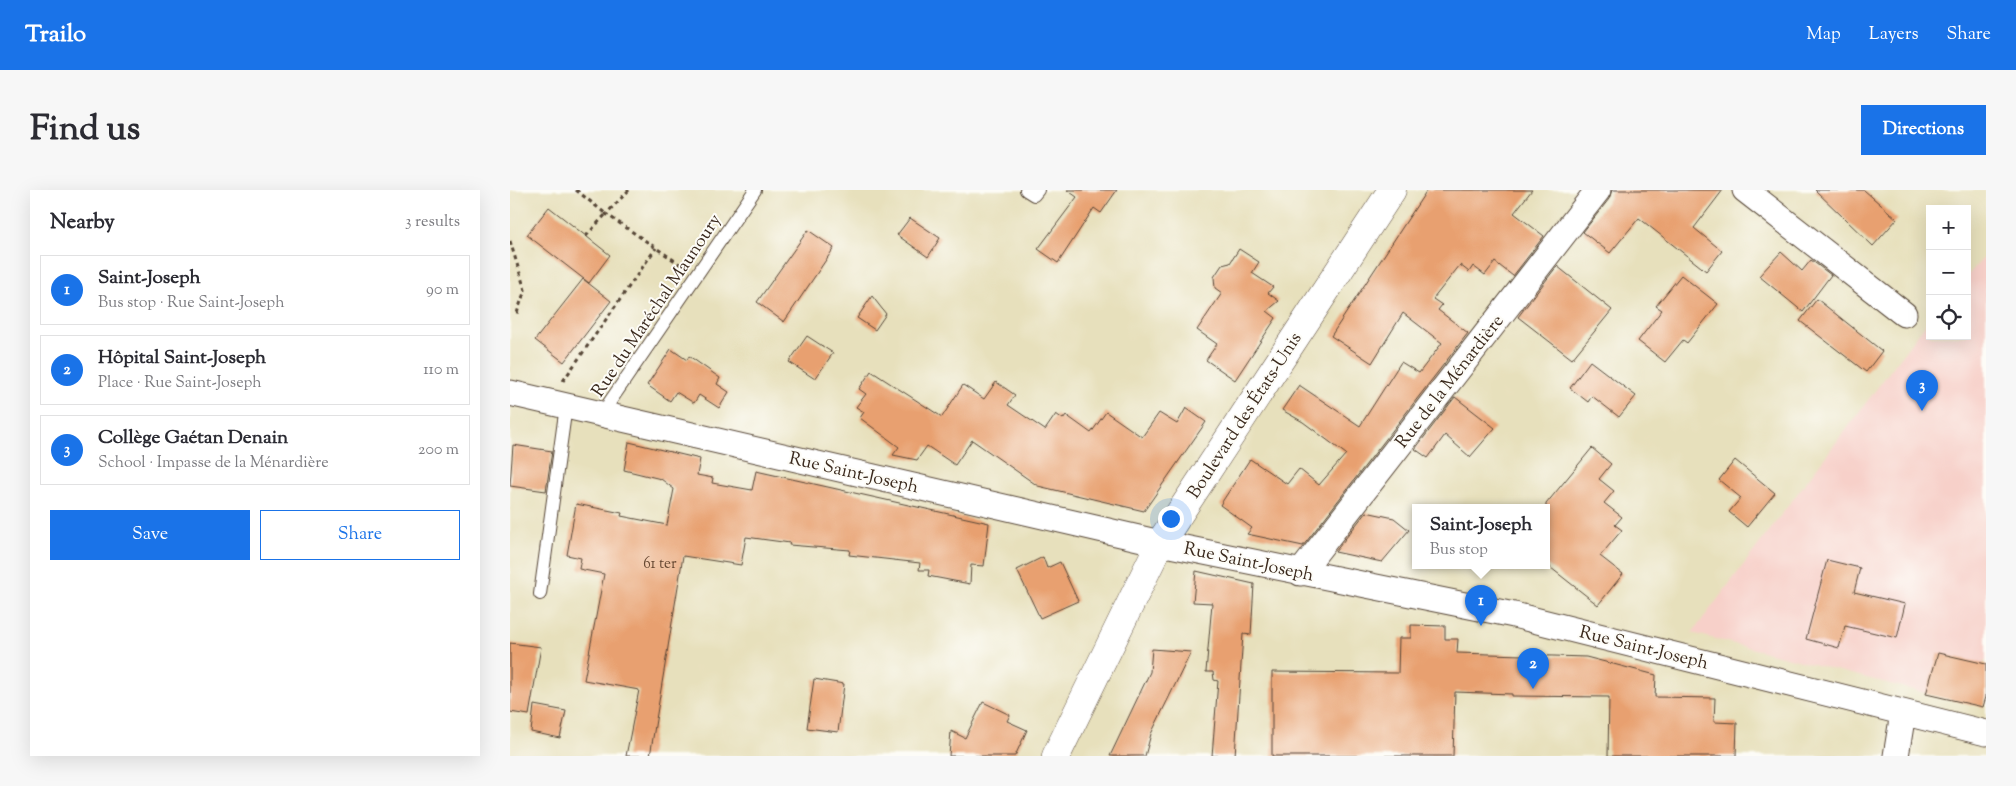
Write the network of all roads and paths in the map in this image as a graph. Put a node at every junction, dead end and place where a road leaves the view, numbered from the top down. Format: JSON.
{"nodes":[{"id":1,"x":576,"y":190,"type":"edge"},
{"id":2,"x":629,"y":190,"type":"edge"},
{"id":3,"x":755,"y":190,"type":"edge"},
{"id":4,"x":1026,"y":190,"type":"edge"},
{"id":5,"x":1038,"y":190,"type":"edge"},
{"id":6,"x":1392,"y":190,"type":"edge"},
{"id":7,"x":1598,"y":190,"type":"edge"},
{"id":8,"x":1745,"y":190,"type":"edge"},
{"id":9,"x":606,"y":214,"type":"junction"},
{"id":10,"x":586,"y":236,"type":"dead end"},
{"id":11,"x":510,"y":241,"type":"edge"},
{"id":12,"x":656,"y":248,"type":"junction"},
{"id":13,"x":696,"y":276,"type":"junction"},
{"id":14,"x":1904,"y":314,"type":"dead end"},
{"id":15,"x":516,"y":316,"type":"dead end"},
{"id":16,"x":510,"y":393,"type":"edge"},
{"id":17,"x":558,"y":404,"type":"junction"},
{"id":18,"x":605,"y":414,"type":"junction"},
{"id":19,"x":1160,"y":543,"type":"junction"},
{"id":20,"x":1300,"y":572,"type":"junction"},
{"id":21,"x":540,"y":594,"type":"dead end"},
{"id":22,"x":1903,"y":713,"type":"junction"},
{"id":23,"x":1986,"y":734,"type":"edge"},
{"id":24,"x":1056,"y":756,"type":"edge"},
{"id":25,"x":1896,"y":756,"type":"edge"}],
"edges":[{"from":1,"to":9,"type":"path"},
{"from":2,"to":9,"type":"path"},
{"from":3,"to":13,"type":"lane","name":"Rue du Maréchal Maunoury"},
{"from":4,"to":5,"type":"lane"},
{"from":6,"to":19,"type":"street","name":"Boulevard des États-Unis"},
{"from":7,"to":20,"type":"street","name":"Rue de la Ménardière"},
{"from":8,"to":14,"type":"street"},
{"from":9,"to":10,"type":"path"},
{"from":9,"to":12,"type":"path"},
{"from":11,"to":15,"type":"path"},
{"from":12,"to":13,"type":"path"},
{"from":12,"to":17,"type":"path"},
{"from":13,"to":18,"type":"lane","name":"Rue du Maréchal Maunoury"},
{"from":16,"to":17,"type":"street","name":"Rue Saint-Joseph"},
{"from":17,"to":18,"type":"street","name":"Rue Saint-Joseph"},
{"from":17,"to":21,"type":"lane"},
{"from":18,"to":19,"type":"street","name":"Rue Saint-Joseph"},
{"from":19,"to":20,"type":"street","name":"Rue Saint-Joseph"},
{"from":19,"to":24,"type":"street","name":"Boulevard des États-Unis"},
{"from":20,"to":22,"type":"street","name":"Rue Saint-Joseph"},
{"from":22,"to":23,"type":"street","name":"Rue Saint-Joseph"},
{"from":22,"to":25,"type":"street"}]}
